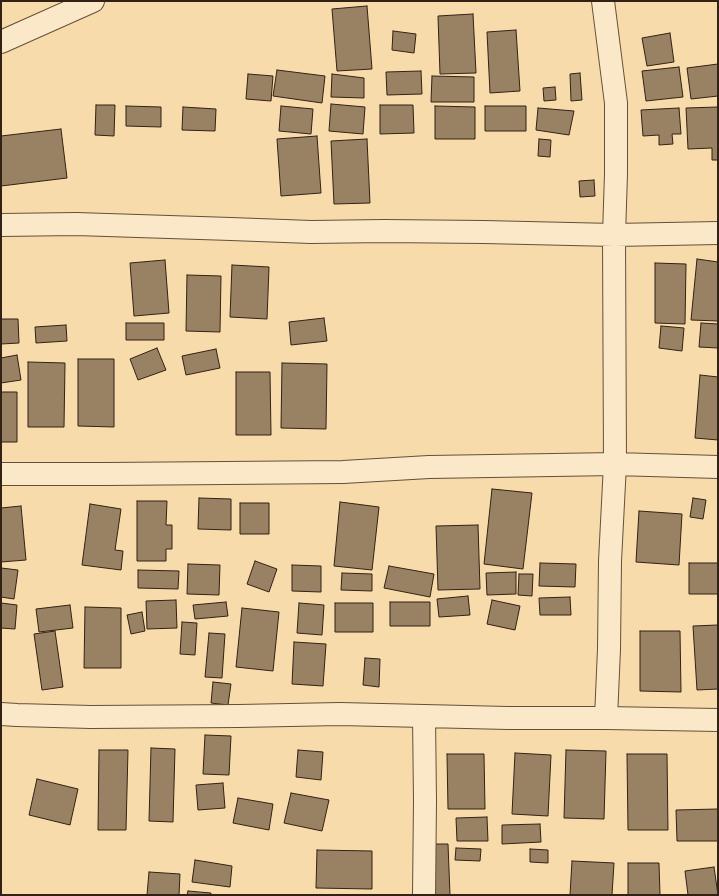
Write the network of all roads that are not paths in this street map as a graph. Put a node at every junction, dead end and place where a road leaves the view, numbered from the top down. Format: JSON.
{"nodes":[{"id":1,"x":93,"y":1,"type":"edge"},
{"id":2,"x":603,"y":1,"type":"edge"},
{"id":3,"x":1,"y":42,"type":"edge"},
{"id":4,"x":1,"y":225,"type":"edge"},
{"id":5,"x":718,"y":233,"type":"edge"},
{"id":6,"x":614,"y":235,"type":"junction"},
{"id":7,"x":615,"y":464,"type":"junction"},
{"id":8,"x":718,"y":467,"type":"edge"},
{"id":9,"x":1,"y":474,"type":"edge"},
{"id":10,"x":1,"y":714,"type":"edge"},
{"id":11,"x":424,"y":716,"type":"junction"},
{"id":12,"x":606,"y":718,"type":"junction"},
{"id":13,"x":718,"y":720,"type":"edge"},
{"id":14,"x":424,"y":895,"type":"edge"}],
"edges":[{"from":1,"to":3,"type":"street"},
{"from":2,"to":6,"type":"street"},
{"from":4,"to":6,"type":"street"},
{"from":5,"to":6,"type":"street"},
{"from":6,"to":7,"type":"street"},
{"from":7,"to":8,"type":"street"},
{"from":7,"to":9,"type":"street"},
{"from":7,"to":12,"type":"street"},
{"from":10,"to":11,"type":"street"},
{"from":11,"to":12,"type":"street"},
{"from":11,"to":14,"type":"street"},
{"from":12,"to":13,"type":"street"}]}
